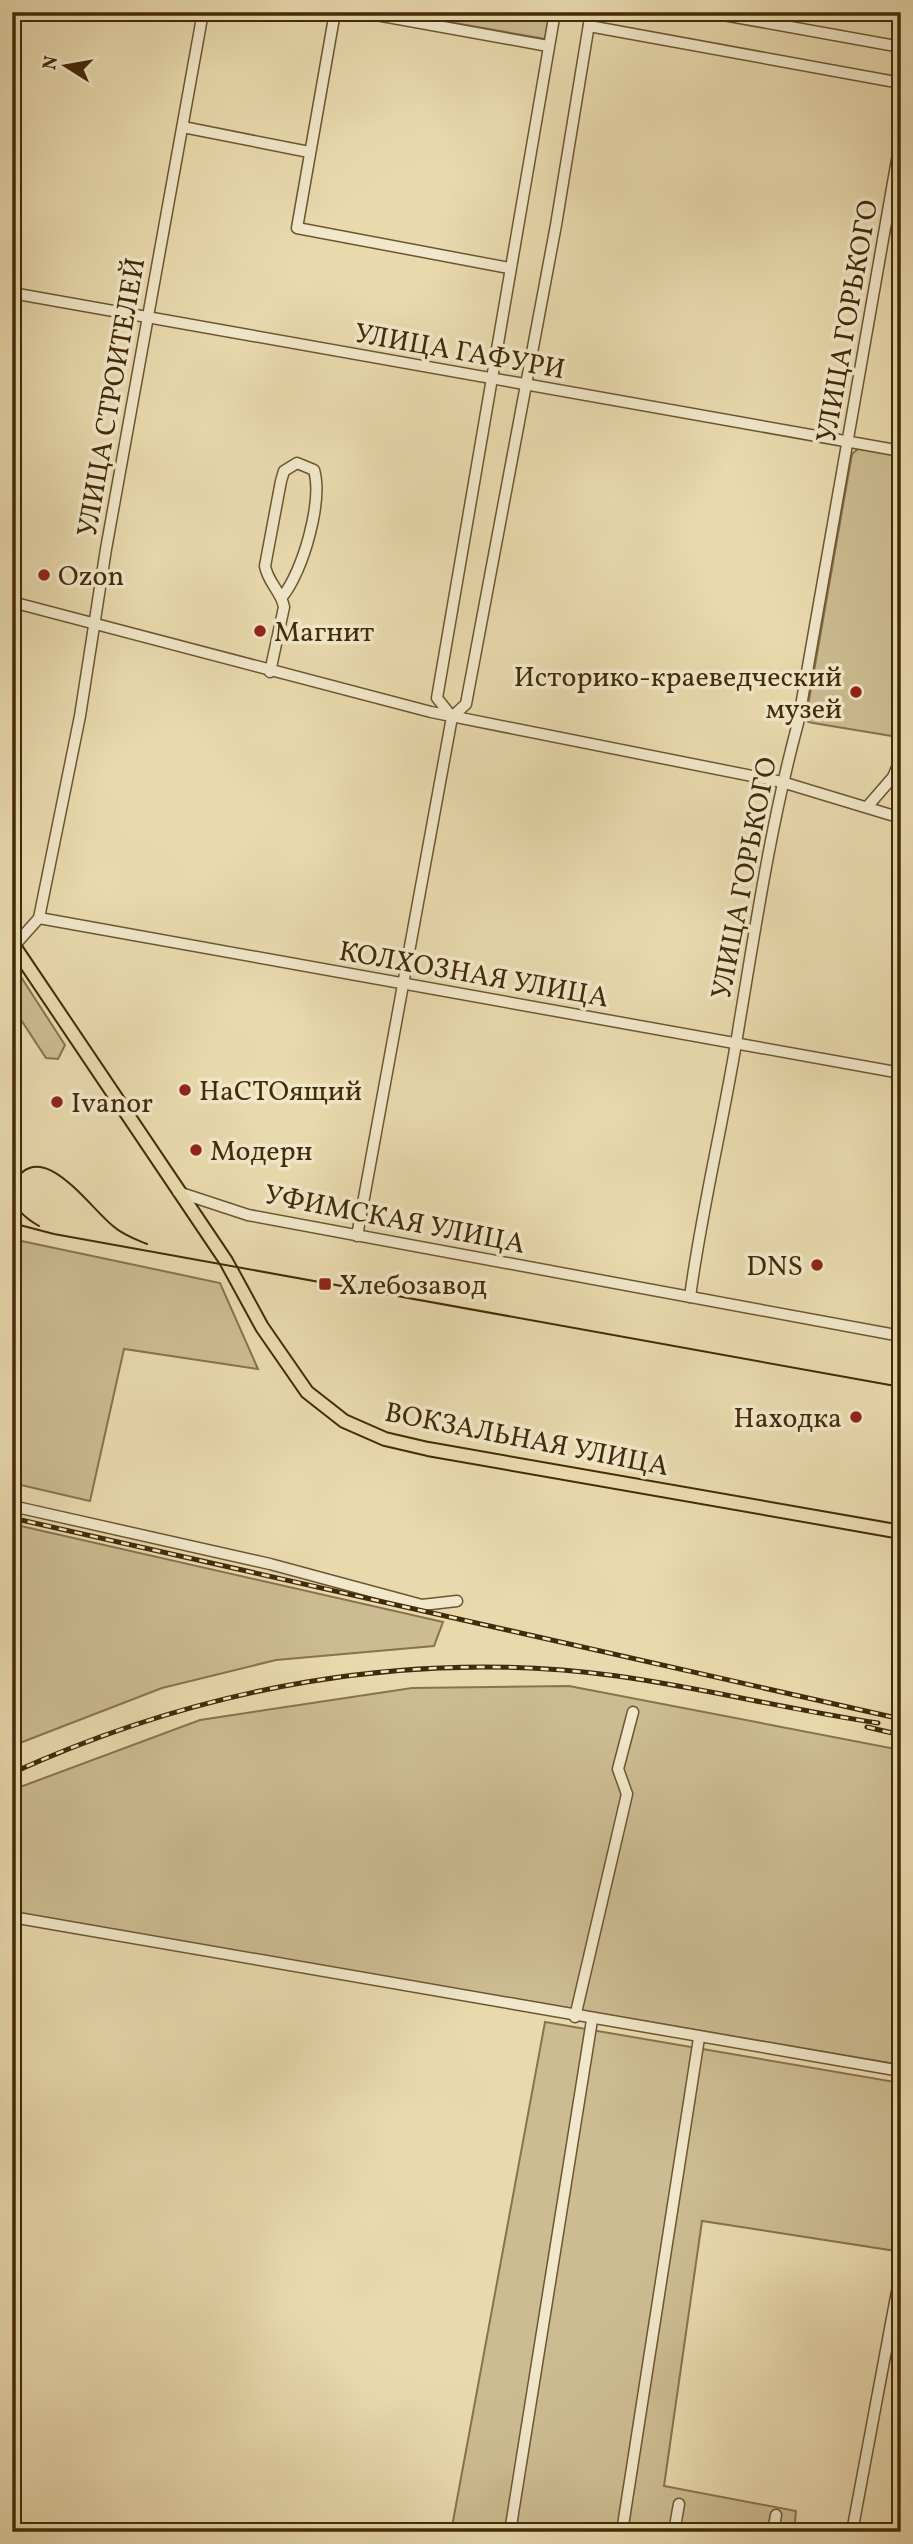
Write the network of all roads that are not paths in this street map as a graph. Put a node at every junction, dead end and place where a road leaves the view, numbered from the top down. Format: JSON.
{"nodes":[{"id":1,"x":203,"y":12,"type":"edge"},
{"id":2,"x":335,"y":12,"type":"edge"},
{"id":3,"x":360,"y":12,"type":"edge"},
{"id":4,"x":555,"y":12,"type":"edge"},
{"id":5,"x":591,"y":12,"type":"edge"},
{"id":6,"x":707,"y":12,"type":"edge"},
{"id":7,"x":589,"y":26,"type":"junction"},
{"id":8,"x":548,"y":46,"type":"junction"},
{"id":9,"x":901,"y":47,"type":"edge"},
{"id":10,"x":901,"y":83,"type":"edge"},
{"id":11,"x":183,"y":127,"type":"junction"},
{"id":12,"x":901,"y":136,"type":"edge"},
{"id":13,"x":309,"y":152,"type":"junction"},
{"id":14,"x":509,"y":268,"type":"junction"},
{"id":15,"x":12,"y":293,"type":"edge"},
{"id":16,"x":148,"y":316,"type":"junction"},
{"id":17,"x":493,"y":378,"type":"junction"},
{"id":18,"x":524,"y":385,"type":"junction"},
{"id":19,"x":849,"y":440,"type":"junction"},
{"id":20,"x":901,"y":451,"type":"edge"},
{"id":21,"x":282,"y":597,"type":"junction"},
{"id":22,"x":12,"y":602,"type":"edge"},
{"id":23,"x":95,"y":624,"type":"junction"},
{"id":24,"x":270,"y":672,"type":"junction"},
{"id":25,"x":452,"y":717,"type":"junction"},
{"id":26,"x":901,"y":758,"type":"edge"},
{"id":27,"x":782,"y":782,"type":"junction"},
{"id":28,"x":867,"y":807,"type":"junction"},
{"id":29,"x":901,"y":818,"type":"edge"},
{"id":30,"x":39,"y":918,"type":"junction"},
{"id":31,"x":13,"y":944,"type":"edge"},
{"id":32,"x":403,"y":982,"type":"junction"},
{"id":33,"x":736,"y":1043,"type":"junction"},
{"id":34,"x":901,"y":1073,"type":"edge"},
{"id":35,"x":178,"y":1192,"type":"junction"},
{"id":36,"x":357,"y":1236,"type":"junction"},
{"id":37,"x":690,"y":1297,"type":"junction"},
{"id":38,"x":901,"y":1336,"type":"edge"},
{"id":39,"x":12,"y":1506,"type":"edge"},
{"id":40,"x":901,"y":1532,"type":"edge"},
{"id":41,"x":457,"y":1601,"type":"dead end"},
{"id":42,"x":633,"y":1712,"type":"dead end"},
{"id":43,"x":12,"y":1917,"type":"edge"},
{"id":44,"x":575,"y":2017,"type":"junction"},
{"id":45,"x":592,"y":2020,"type":"junction"},
{"id":46,"x":699,"y":2038,"type":"junction"},
{"id":47,"x":901,"y":2071,"type":"edge"},
{"id":48,"x":901,"y":2270,"type":"edge"},
{"id":49,"x":679,"y":2504,"type":"dead end"},
{"id":50,"x":776,"y":2515,"type":"dead end"},
{"id":51,"x":510,"y":2532,"type":"edge"},
{"id":52,"x":622,"y":2532,"type":"edge"},
{"id":53,"x":674,"y":2532,"type":"edge"},
{"id":54,"x":773,"y":2532,"type":"edge"},
{"id":55,"x":852,"y":2532,"type":"edge"}],
"edges":[{"from":1,"to":11,"type":"street","name":"УЛИЦА СТРОИТЕЛЕЙ"},
{"from":2,"to":13,"type":"street"},
{"from":3,"to":8,"type":"street"},
{"from":4,"to":8,"type":"street"},
{"from":5,"to":7,"type":"street"},
{"from":6,"to":9,"type":"street"},
{"from":7,"to":10,"type":"street"},
{"from":7,"to":18,"type":"street"},
{"from":8,"to":14,"type":"street"},
{"from":11,"to":13,"type":"street"},
{"from":11,"to":16,"type":"street","name":"УЛИЦА СТРОИТЕЛЕЙ"},
{"from":12,"to":19,"type":"street","name":"УЛИЦА ГОРЬКОГО"},
{"from":13,"to":14,"type":"street"},
{"from":14,"to":17,"type":"street"},
{"from":15,"to":16,"type":"street","name":"УЛИЦА ГАФУРИ"},
{"from":16,"to":17,"type":"street","name":"УЛИЦА ГАФУРИ"},
{"from":16,"to":23,"type":"street","name":"УЛИЦА СТРОИТЕЛЕЙ"},
{"from":17,"to":18,"type":"street","name":"УЛИЦА ГАФУРИ"},
{"from":17,"to":25,"type":"street"},
{"from":18,"to":19,"type":"street","name":"УЛИЦА ГАФУРИ"},
{"from":18,"to":25,"type":"street"},
{"from":19,"to":20,"type":"street","name":"УЛИЦА ГАФУРИ"},
{"from":19,"to":27,"type":"street","name":"УЛИЦА ГОРЬКОГО"},
{"from":21,"to":21,"type":"street"},
{"from":21,"to":24,"type":"street"},
{"from":22,"to":23,"type":"street"},
{"from":23,"to":24,"type":"street"},
{"from":23,"to":30,"type":"street","name":"УЛИЦА СТРОИТЕЛЕЙ"},
{"from":24,"to":25,"type":"street"},
{"from":25,"to":27,"type":"street"},
{"from":25,"to":32,"type":"street"},
{"from":26,"to":28,"type":"street"},
{"from":27,"to":28,"type":"street"},
{"from":27,"to":33,"type":"street","name":"УЛИЦА ГОРЬКОГО"},
{"from":28,"to":29,"type":"street"},
{"from":30,"to":31,"type":"street"},
{"from":30,"to":32,"type":"street","name":"КОЛХОЗНАЯ УЛИЦА"},
{"from":31,"to":35,"type":"main road"},
{"from":32,"to":33,"type":"street","name":"КОЛХОЗНАЯ УЛИЦА"},
{"from":32,"to":36,"type":"street"},
{"from":33,"to":34,"type":"street","name":"КОЛХОЗНАЯ УЛИЦА"},
{"from":33,"to":37,"type":"street","name":"УЛИЦА ГОРЬКОГО"},
{"from":35,"to":36,"type":"street","name":"УФИМСКАЯ УЛИЦА"},
{"from":35,"to":40,"type":"main road","name":"ВОКЗАЛЬНАЯ УЛИЦА"},
{"from":36,"to":37,"type":"street","name":"УФИМСКАЯ УЛИЦА"},
{"from":37,"to":38,"type":"street","name":"УФИМСКАЯ УЛИЦА"},
{"from":39,"to":41,"type":"street"},
{"from":42,"to":44,"type":"street"},
{"from":43,"to":44,"type":"street"},
{"from":44,"to":45,"type":"street"},
{"from":45,"to":46,"type":"street"},
{"from":45,"to":51,"type":"street"},
{"from":46,"to":47,"type":"street"},
{"from":46,"to":52,"type":"street"},
{"from":48,"to":55,"type":"street"},
{"from":49,"to":53,"type":"street"},
{"from":50,"to":54,"type":"street"}]}
